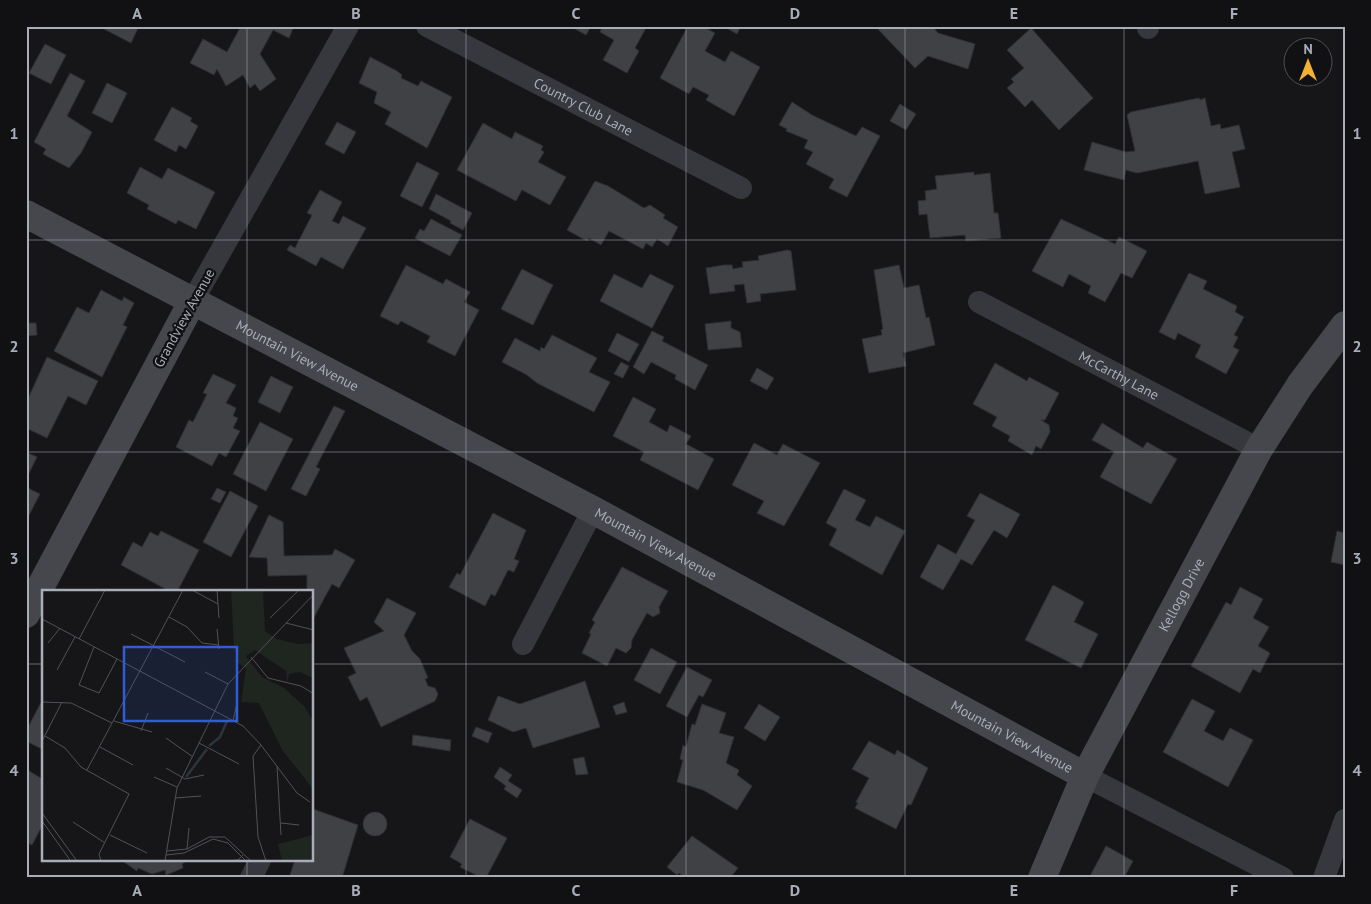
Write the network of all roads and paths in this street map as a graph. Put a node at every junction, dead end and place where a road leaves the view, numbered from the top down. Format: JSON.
{"nodes":[{"id":1,"x":348,"y":26,"type":"edge"},
{"id":2,"x":427,"y":26,"type":"edge"},
{"id":3,"x":740,"y":188,"type":"dead end"},
{"id":4,"x":26,"y":214,"type":"edge"},
{"id":5,"x":192,"y":302,"type":"junction"},
{"id":6,"x":979,"y":302,"type":"dead end"},
{"id":7,"x":1345,"y":325,"type":"edge"},
{"id":8,"x":1259,"y":449,"type":"junction"},
{"id":9,"x":593,"y":510,"type":"junction"},
{"id":10,"x":26,"y":614,"type":"edge"},
{"id":11,"x":523,"y":644,"type":"dead end"},
{"id":12,"x":1085,"y":776,"type":"junction"},
{"id":13,"x":1345,"y":820,"type":"edge"},
{"id":14,"x":259,"y":862,"type":"edge"},
{"id":15,"x":251,"y":878,"type":"edge"},
{"id":16,"x":1042,"y":878,"type":"edge"},
{"id":17,"x":1283,"y":878,"type":"edge"},
{"id":18,"x":1324,"y":878,"type":"edge"}],
"edges":[{"from":1,"to":5,"type":"street","name":"Grandview Avenue"},
{"from":2,"to":3,"type":"street","name":"Country Club Lane"},
{"from":4,"to":5,"type":"street","name":"Mountain View Avenue"},
{"from":5,"to":9,"type":"street","name":"Mountain View Avenue"},
{"from":5,"to":10,"type":"street","name":"Grandview Avenue"},
{"from":6,"to":8,"type":"street","name":"McCarthy Lane"},
{"from":7,"to":8,"type":"street","name":"Kellogg Drive"},
{"from":8,"to":12,"type":"street","name":"Kellogg Drive"},
{"from":9,"to":11,"type":"street"},
{"from":9,"to":12,"type":"street","name":"Mountain View Avenue"},
{"from":12,"to":16,"type":"street","name":"Kellogg Drive"},
{"from":12,"to":17,"type":"street","name":"Mountain View Avenue"},
{"from":13,"to":18,"type":"street"},
{"from":14,"to":15,"type":"street"}]}
